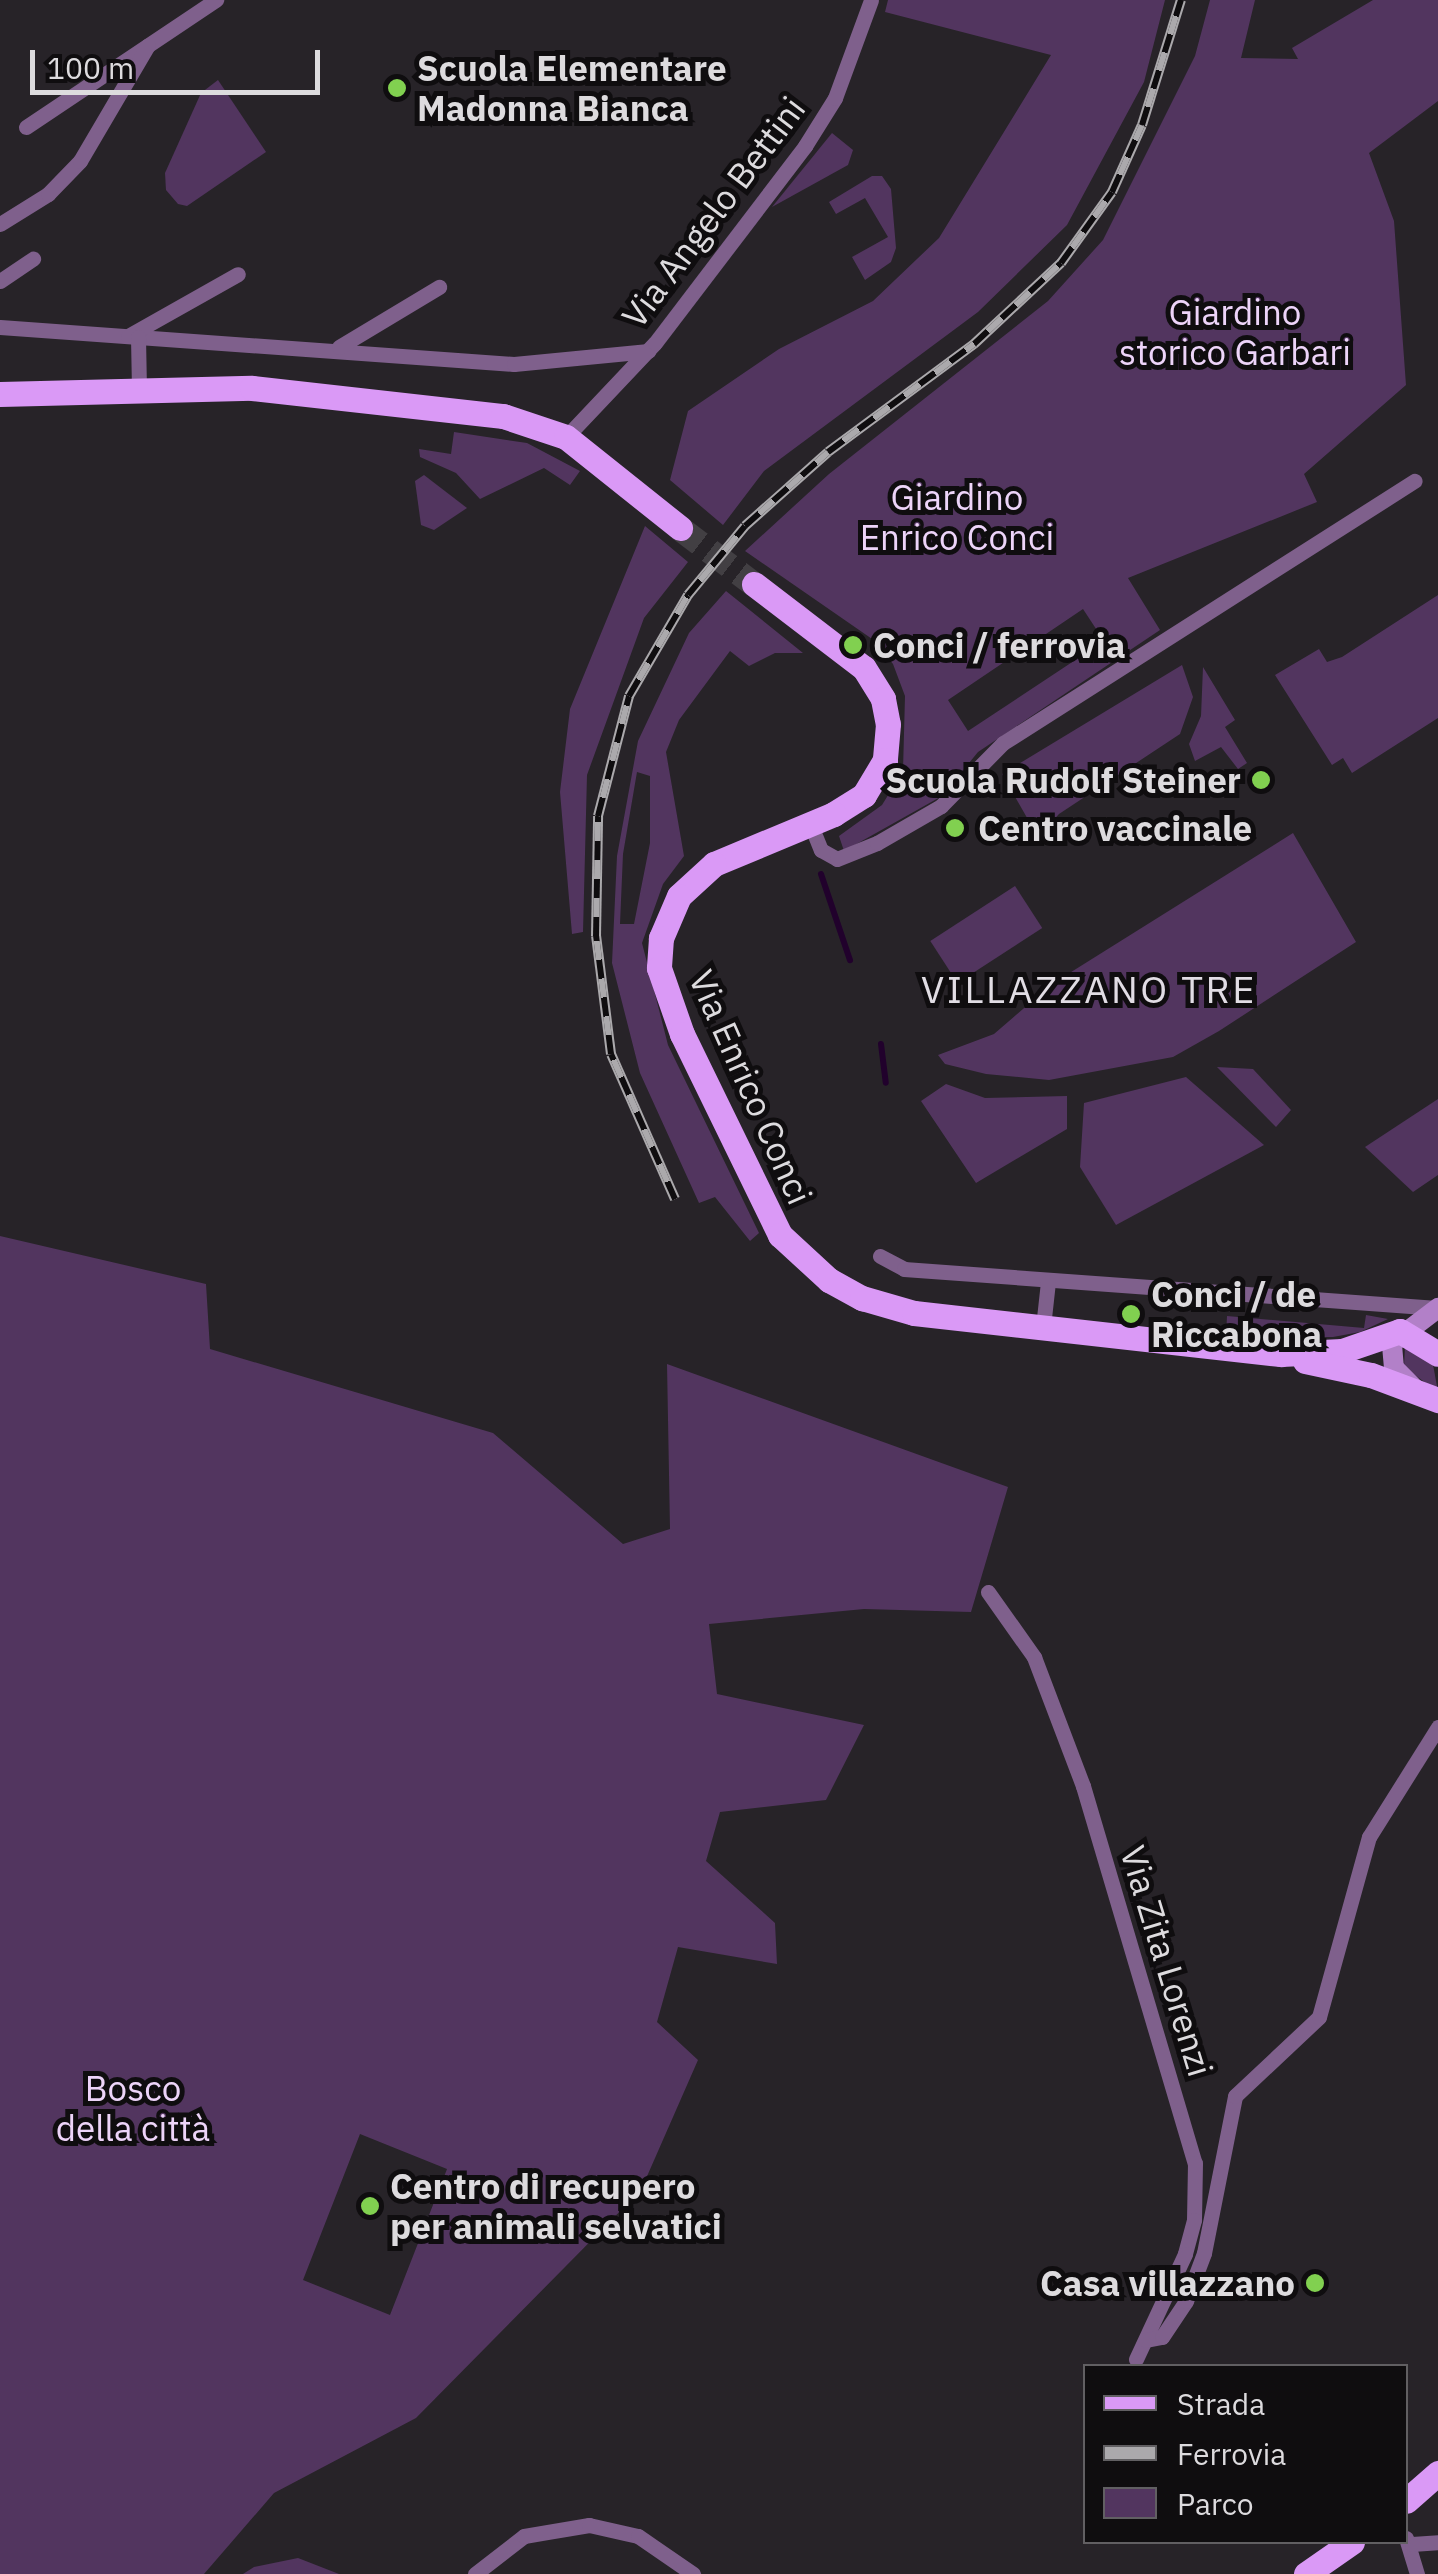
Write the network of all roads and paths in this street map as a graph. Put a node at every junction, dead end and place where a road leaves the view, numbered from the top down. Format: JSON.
{"nodes":[{"id":1,"x":216,"y":0,"type":"edge"},
{"id":2,"x":871,"y":0,"type":"edge"},
{"id":3,"x":148,"y":44,"type":"junction"},
{"id":4,"x":26,"y":127,"type":"dead end"},
{"id":5,"x":0,"y":224,"type":"edge"},
{"id":6,"x":32,"y":259,"type":"dead end"},
{"id":7,"x":238,"y":274,"type":"dead end"},
{"id":8,"x":0,"y":281,"type":"edge"},
{"id":9,"x":439,"y":288,"type":"dead end"},
{"id":10,"x":0,"y":327,"type":"edge"},
{"id":11,"x":133,"y":337,"type":"junction"},
{"id":12,"x":339,"y":347,"type":"junction"},
{"id":13,"x":648,"y":352,"type":"junction"},
{"id":14,"x":139,"y":387,"type":"junction"},
{"id":15,"x":0,"y":394,"type":"edge"},
{"id":16,"x":566,"y":437,"type":"junction"},
{"id":17,"x":1415,"y":482,"type":"dead end"},
{"id":18,"x":680,"y":528,"type":"tunnel mouth"},
{"id":19,"x":754,"y":584,"type":"tunnel mouth"},
{"id":20,"x":810,"y":823,"type":"junction"},
{"id":21,"x":880,"y":1256,"type":"dead end"},
{"id":22,"x":1048,"y":1282,"type":"junction"},
{"id":23,"x":1438,"y":1308,"type":"edge"},
{"id":24,"x":1043,"y":1327,"type":"junction"},
{"id":25,"x":1400,"y":1332,"type":"junction"},
{"id":26,"x":1281,"y":1354,"type":"junction"},
{"id":27,"x":1438,"y":1354,"type":"edge"},
{"id":28,"x":1427,"y":1396,"type":"edge"},
{"id":29,"x":988,"y":1592,"type":"dead end"},
{"id":30,"x":1438,"y":1727,"type":"edge"},
{"id":31,"x":1146,"y":2340,"type":"junction"},
{"id":32,"x":1136,"y":2359,"type":"dead end"},
{"id":33,"x":1438,"y":2473,"type":"edge"},
{"id":34,"x":1408,"y":2499,"type":"edge"},
{"id":35,"x":1409,"y":2541,"type":"edge"},
{"id":36,"x":1438,"y":2542,"type":"edge"},
{"id":37,"x":1349,"y":2544,"type":"edge"},
{"id":38,"x":475,"y":2574,"type":"edge"},
{"id":39,"x":693,"y":2574,"type":"edge"},
{"id":40,"x":1306,"y":2574,"type":"edge"},
{"id":41,"x":1417,"y":2574,"type":"edge"}],
"edges":[{"from":1,"to":3,"type":"street"},
{"from":2,"to":13,"type":"street","name":"Via Angelo Bettini"},
{"from":3,"to":4,"type":"street"},
{"from":3,"to":5,"type":"street"},
{"from":6,"to":8,"type":"street"},
{"from":7,"to":11,"type":"street"},
{"from":9,"to":12,"type":"street"},
{"from":10,"to":11,"type":"street"},
{"from":11,"to":12,"type":"street"},
{"from":11,"to":14,"type":"street"},
{"from":12,"to":13,"type":"street"},
{"from":13,"to":16,"type":"street","name":"Via Angelo Bettini"},
{"from":14,"to":15,"type":"main road"},
{"from":14,"to":16,"type":"main road"},
{"from":16,"to":18,"type":"main road"},
{"from":17,"to":20,"type":"street"},
{"from":19,"to":20,"type":"main road","name":"Via Enrico Conci"},
{"from":20,"to":24,"type":"main road","name":"Via Enrico Conci"},
{"from":21,"to":22,"type":"street","name":"Via Enrico Conci"},
{"from":22,"to":23,"type":"street","name":"Via Enrico Conci"},
{"from":22,"to":24,"type":"street"},
{"from":23,"to":25,"type":"street","name":"Via Enrico Conci"},
{"from":24,"to":26,"type":"main road","name":"Via Enrico Conci"},
{"from":25,"to":26,"type":"main road","name":"Via Enrico Conci"},
{"from":25,"to":27,"type":"main road"},
{"from":25,"to":28,"type":"street"},
{"from":26,"to":28,"type":"main road"},
{"from":29,"to":31,"type":"street","name":"Via Zita Lorenzi"},
{"from":30,"to":31,"type":"street"},
{"from":31,"to":32,"type":"street","name":"Via Zita Lorenzi"},
{"from":33,"to":34,"type":"main road"},
{"from":35,"to":36,"type":"street"},
{"from":35,"to":41,"type":"street"},
{"from":37,"to":40,"type":"main road"},
{"from":38,"to":39,"type":"street"}]}
